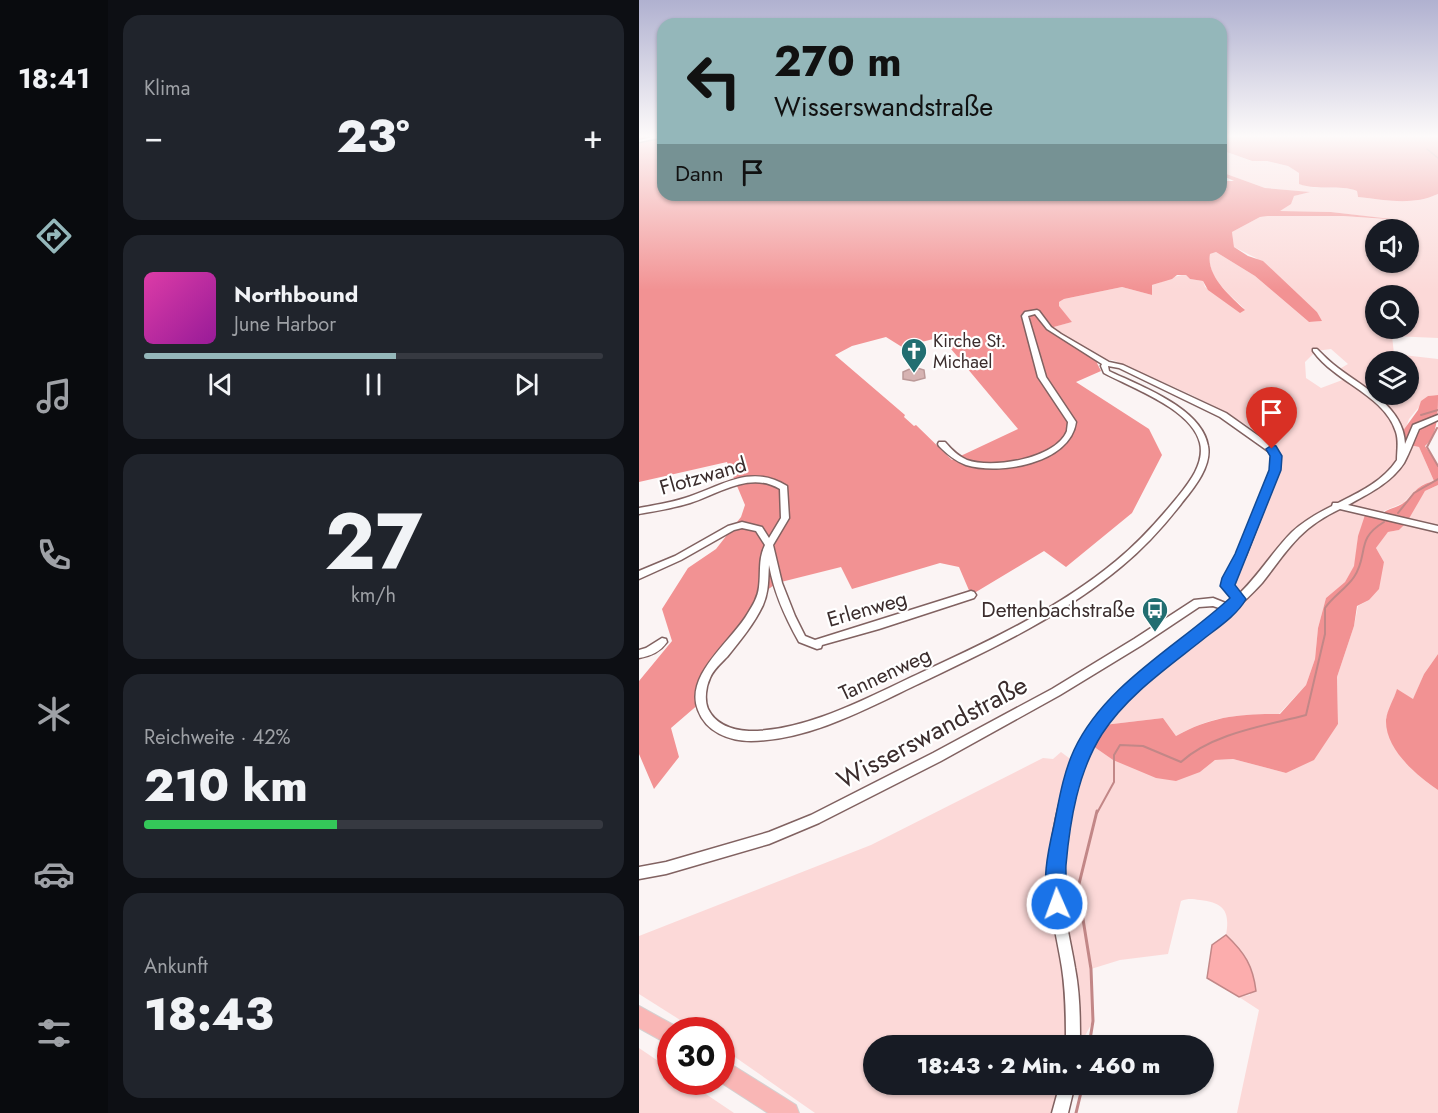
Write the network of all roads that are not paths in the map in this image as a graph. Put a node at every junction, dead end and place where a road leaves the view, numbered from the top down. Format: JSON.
{"nodes":[{"id":1,"x":1315,"y":350,"type":"dead end"},
{"id":2,"x":1107,"y":364,"type":"junction"},
{"id":3,"x":1438,"y":417,"type":"edge"},
{"id":4,"x":942,"y":444,"type":"dead end"},
{"id":5,"x":1401,"y":461,"type":"junction"},
{"id":6,"x":1336,"y":505,"type":"junction"},
{"id":7,"x":639,"y":511,"type":"edge"},
{"id":8,"x":1438,"y":529,"type":"edge"},
{"id":9,"x":769,"y":545,"type":"junction"},
{"id":10,"x":639,"y":575,"type":"edge"},
{"id":11,"x":971,"y":596,"type":"dead end"},
{"id":12,"x":1234,"y":603,"type":"junction"},
{"id":13,"x":662,"y":642,"type":"dead end"},
{"id":14,"x":639,"y":654,"type":"edge"},
{"id":15,"x":639,"y":873,"type":"edge"},
{"id":16,"x":639,"y":1017,"type":"edge"},
{"id":17,"x":657,"y":1028,"type":"edge"},
{"id":18,"x":1073,"y":1035,"type":"edge"},
{"id":19,"x":735,"y":1078,"type":"edge"},
{"id":20,"x":1065,"y":1095,"type":"edge"},
{"id":21,"x":788,"y":1113,"type":"edge"},
{"id":22,"x":1061,"y":1113,"type":"edge"}],
"edges":[{"from":1,"to":5,"type":"street"},
{"from":2,"to":4,"type":"street"},
{"from":2,"to":9,"type":"street","name":"Tannenweg"},
{"from":2,"to":12,"type":"street"},
{"from":3,"to":5,"type":"street"},
{"from":5,"to":6,"type":"street"},
{"from":6,"to":8,"type":"street"},
{"from":6,"to":12,"type":"street"},
{"from":7,"to":9,"type":"street","name":"Flotzwand"},
{"from":9,"to":10,"type":"street"},
{"from":9,"to":11,"type":"street","name":"Erlenweg"},
{"from":12,"to":15,"type":"street","name":"Wisserswandstraße"},
{"from":12,"to":18,"type":"street"},
{"from":13,"to":14,"type":"street"},
{"from":16,"to":17,"type":"highway"},
{"from":19,"to":21,"type":"highway"},
{"from":20,"to":22,"type":"street"}]}
